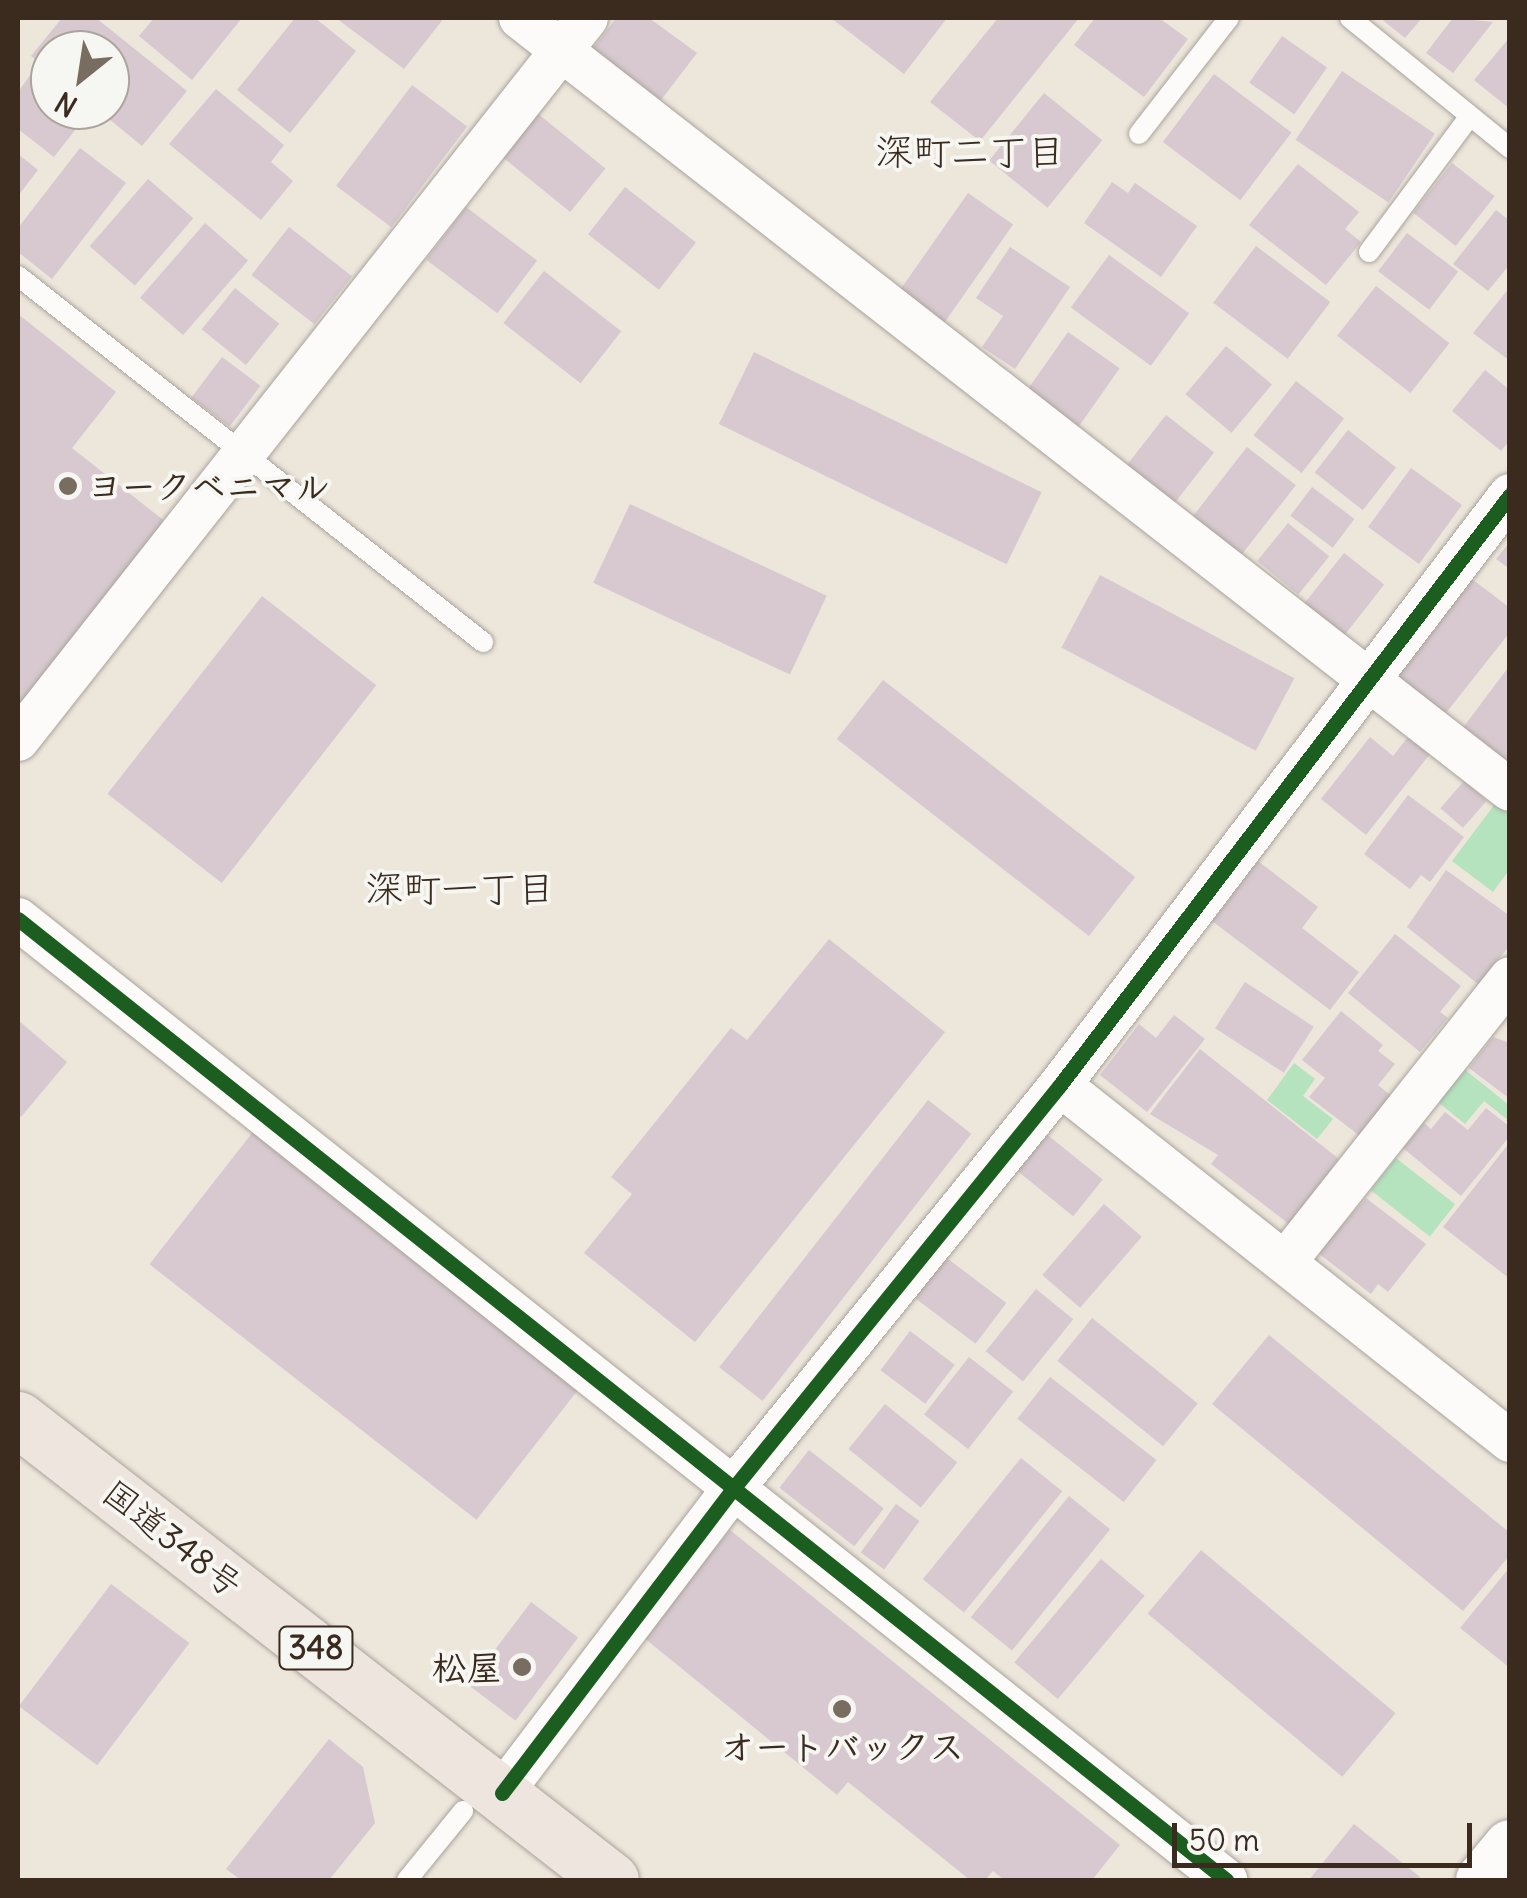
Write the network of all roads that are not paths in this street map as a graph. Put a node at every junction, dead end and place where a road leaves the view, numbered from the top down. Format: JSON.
{"nodes":[{"id":1,"x":520,"y":18,"type":"edge"},
{"id":2,"x":1229,"y":18,"type":"edge"},
{"id":3,"x":1350,"y":18,"type":"edge"},
{"id":4,"x":574,"y":34,"type":"edge"},
{"id":5,"x":1470,"y":116,"type":"junction"},
{"id":6,"x":1139,"y":134,"type":"dead end"},
{"id":7,"x":1510,"y":148,"type":"edge"},
{"id":8,"x":1369,"y":252,"type":"dead end"},
{"id":9,"x":18,"y":276,"type":"edge"},
{"id":10,"x":243,"y":454,"type":"junction"},
{"id":11,"x":1510,"y":495,"type":"edge"},
{"id":12,"x":483,"y":642,"type":"dead end"},
{"id":13,"x":1369,"y":684,"type":"junction"},
{"id":14,"x":18,"y":740,"type":"edge"},
{"id":15,"x":1510,"y":790,"type":"edge"},
{"id":16,"x":18,"y":920,"type":"edge"},
{"id":17,"x":1510,"y":978,"type":"edge"},
{"id":18,"x":1060,"y":1085,"type":"junction"},
{"id":19,"x":1286,"y":1261,"type":"junction"},
{"id":20,"x":18,"y":1419,"type":"edge"},
{"id":21,"x":1510,"y":1440,"type":"edge"},
{"id":22,"x":18,"y":1464,"type":"edge"},
{"id":23,"x":736,"y":1484,"type":"junction"},
{"id":24,"x":483,"y":1802,"type":"junction"},
{"id":25,"x":1510,"y":1846,"type":"edge"},
{"id":26,"x":407,"y":1880,"type":"edge"},
{"id":27,"x":550,"y":1880,"type":"edge"},
{"id":28,"x":611,"y":1880,"type":"edge"},
{"id":29,"x":1226,"y":1880,"type":"edge"},
{"id":30,"x":1482,"y":1880,"type":"edge"}],
"edges":[{"from":1,"to":4,"type":"street"},
{"from":2,"to":6,"type":"lane"},
{"from":3,"to":5,"type":"lane"},
{"from":4,"to":10,"type":"street"},
{"from":4,"to":13,"type":"street"},
{"from":5,"to":7,"type":"lane"},
{"from":5,"to":8,"type":"lane"},
{"from":9,"to":10,"type":"lane"},
{"from":10,"to":12,"type":"lane"},
{"from":10,"to":14,"type":"street"},
{"from":11,"to":13,"type":"street"},
{"from":13,"to":15,"type":"street"},
{"from":13,"to":18,"type":"street"},
{"from":16,"to":23,"type":"street"},
{"from":17,"to":19,"type":"street"},
{"from":18,"to":19,"type":"street"},
{"from":18,"to":23,"type":"street"},
{"from":19,"to":21,"type":"street"},
{"from":20,"to":24,"type":"highway","name":"国道348号","number":"348"},
{"from":22,"to":24,"type":"highway","name":"国道348号","number":"348"},
{"from":23,"to":24,"type":"street"},
{"from":23,"to":29,"type":"street"},
{"from":24,"to":26,"type":"lane"},
{"from":24,"to":27,"type":"highway","name":"国道348号","number":"348"},
{"from":24,"to":28,"type":"highway","name":"国道348号","number":"348"},
{"from":25,"to":30,"type":"street"}]}
